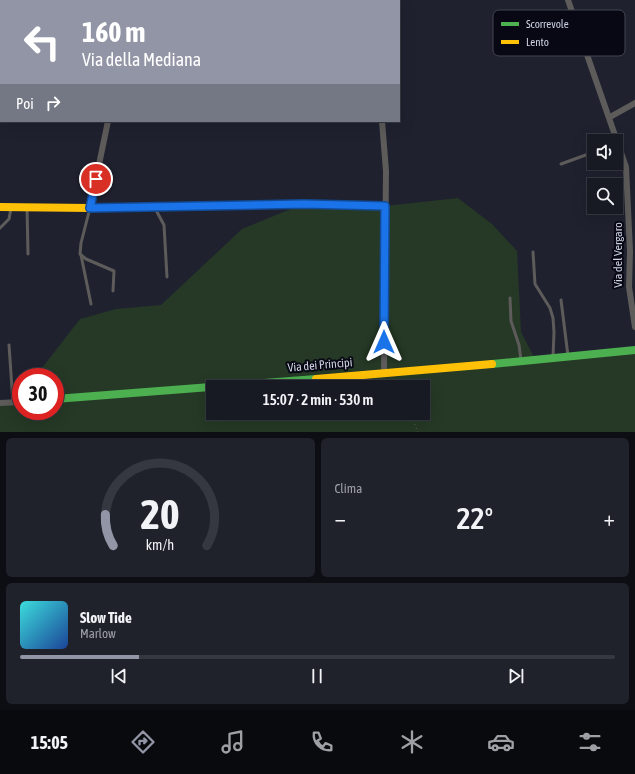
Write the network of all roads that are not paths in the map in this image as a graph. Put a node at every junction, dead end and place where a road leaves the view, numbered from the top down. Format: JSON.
{"nodes":[{"id":1,"x":568,"y":0,"type":"edge"},
{"id":2,"x":572,"y":10,"type":"edge"},
{"id":3,"x":588,"y":56,"type":"edge"},
{"id":4,"x":635,"y":103,"type":"edge"},
{"id":5,"x":610,"y":117,"type":"junction"},
{"id":6,"x":108,"y":122,"type":"edge"},
{"id":7,"x":382,"y":122,"type":"edge"},
{"id":8,"x":614,"y":134,"type":"edge"},
{"id":9,"x":587,"y":155,"type":"edge"},
{"id":10,"x":623,"y":162,"type":"edge"},
{"id":11,"x":561,"y":164,"type":"dead end"},
{"id":12,"x":0,"y":206,"type":"edge"},
{"id":13,"x":11,"y":206,"type":"junction"},
{"id":14,"x":157,"y":206,"type":"junction"},
{"id":15,"x":385,"y":206,"type":"junction"},
{"id":16,"x":27,"y":207,"type":"junction"},
{"id":17,"x":90,"y":208,"type":"junction"},
{"id":18,"x":0,"y":228,"type":"edge"},
{"id":19,"x":533,"y":252,"type":"dead end"},
{"id":20,"x":28,"y":254,"type":"dead end"},
{"id":21,"x":80,"y":254,"type":"junction"},
{"id":22,"x":167,"y":277,"type":"dead end"},
{"id":23,"x":113,"y":291,"type":"dead end"},
{"id":24,"x":510,"y":298,"type":"dead end"},
{"id":25,"x":561,"y":300,"type":"dead end"},
{"id":26,"x":91,"y":304,"type":"dead end"},
{"id":27,"x":635,"y":327,"type":"edge"},
{"id":28,"x":9,"y":345,"type":"dead end"},
{"id":29,"x":635,"y":350,"type":"edge"},
{"id":30,"x":568,"y":356,"type":"junction"},
{"id":31,"x":553,"y":357,"type":"junction"},
{"id":32,"x":521,"y":360,"type":"junction"},
{"id":33,"x":384,"y":372,"type":"junction"},
{"id":34,"x":12,"y":388,"type":"edge"},
{"id":35,"x":64,"y":398,"type":"edge"},
{"id":36,"x":12,"y":403,"type":"edge"},
{"id":37,"x":0,"y":404,"type":"edge"}],
"edges":[{"from":1,"to":2,"type":"street","name":"Via del Vergaro"},
{"from":3,"to":5,"type":"street","name":"Via del Vergaro"},
{"from":4,"to":5,"type":"street"},
{"from":5,"to":8,"type":"street","name":"Via del Vergaro"},
{"from":6,"to":17,"type":"street"},
{"from":7,"to":15,"type":"street"},
{"from":9,"to":11,"type":"lane"},
{"from":10,"to":27,"type":"street","name":"Via del Vergaro"},
{"from":12,"to":13,"type":"street"},
{"from":13,"to":16,"type":"street"},
{"from":13,"to":18,"type":"lane"},
{"from":14,"to":15,"type":"street"},
{"from":14,"to":17,"type":"street"},
{"from":14,"to":22,"type":"lane"},
{"from":15,"to":33,"type":"street"},
{"from":16,"to":17,"type":"street"},
{"from":16,"to":20,"type":"lane"},
{"from":17,"to":21,"type":"lane"},
{"from":19,"to":31,"type":"lane"},
{"from":21,"to":23,"type":"lane"},
{"from":21,"to":26,"type":"lane"},
{"from":24,"to":32,"type":"lane"},
{"from":25,"to":30,"type":"lane"},
{"from":28,"to":34,"type":"lane"},
{"from":29,"to":30,"type":"street","name":"Via dei Principi"},
{"from":30,"to":31,"type":"street","name":"Via dei Principi"},
{"from":31,"to":32,"type":"street","name":"Via dei Principi"},
{"from":32,"to":33,"type":"street","name":"Via dei Principi"},
{"from":33,"to":35,"type":"street","name":"Via dei Principi"},
{"from":36,"to":37,"type":"street"}]}
